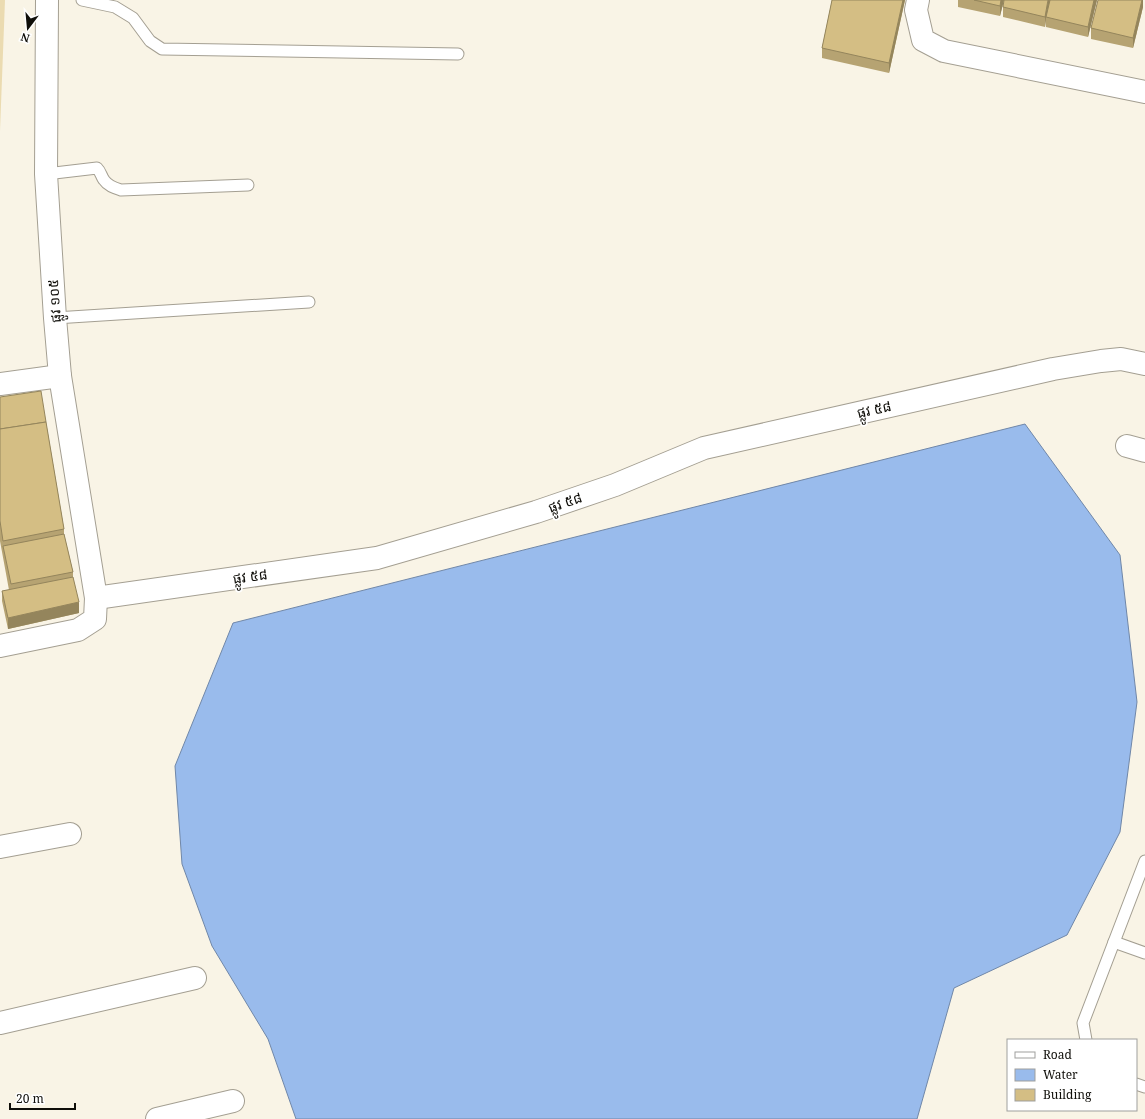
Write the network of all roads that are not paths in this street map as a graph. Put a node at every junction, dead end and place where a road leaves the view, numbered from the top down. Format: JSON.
{"nodes":[{"id":1,"x":47,"y":0,"type":"edge"},
{"id":2,"x":82,"y":0,"type":"edge"},
{"id":3,"x":918,"y":0,"type":"edge"},
{"id":4,"x":458,"y":54,"type":"dead end"},
{"id":5,"x":1145,"y":92,"type":"edge"},
{"id":6,"x":46,"y":174,"type":"junction"},
{"id":7,"x":248,"y":185,"type":"dead end"},
{"id":8,"x":309,"y":302,"type":"dead end"},
{"id":9,"x":55,"y":318,"type":"junction"},
{"id":10,"x":1145,"y":364,"type":"edge"},
{"id":11,"x":60,"y":376,"type":"junction"},
{"id":12,"x":0,"y":384,"type":"edge"},
{"id":13,"x":96,"y":598,"type":"junction"},
{"id":14,"x":0,"y":646,"type":"edge"},
{"id":15,"x":70,"y":834,"type":"dead end"},
{"id":16,"x":0,"y":847,"type":"edge"},
{"id":17,"x":1145,"y":861,"type":"edge"},
{"id":18,"x":1114,"y":942,"type":"junction"},
{"id":19,"x":1145,"y":953,"type":"edge"},
{"id":20,"x":195,"y":978,"type":"dead end"},
{"id":21,"x":0,"y":1023,"type":"edge"},
{"id":22,"x":1086,"y":1039,"type":"edge"},
{"id":23,"x":233,"y":1101,"type":"dead end"},
{"id":24,"x":157,"y":1119,"type":"edge"}],
"edges":[{"from":1,"to":6,"type":"street","name":"ផ្លូវ ១០៥"},
{"from":2,"to":4,"type":"lane"},
{"from":3,"to":5,"type":"street"},
{"from":6,"to":7,"type":"lane"},
{"from":6,"to":9,"type":"street","name":"ផ្លូវ ១០៥"},
{"from":8,"to":9,"type":"lane"},
{"from":9,"to":11,"type":"street","name":"ផ្លូវ ១០៥"},
{"from":10,"to":13,"type":"street","name":"ផ្លូវ ៥៨"},
{"from":11,"to":12,"type":"street"},
{"from":11,"to":13,"type":"street","name":"ផ្លូវ ១០៥"},
{"from":13,"to":14,"type":"street"},
{"from":15,"to":16,"type":"street"},
{"from":17,"to":18,"type":"lane"},
{"from":18,"to":19,"type":"lane"},
{"from":18,"to":22,"type":"lane"},
{"from":20,"to":21,"type":"street"},
{"from":23,"to":24,"type":"street"}]}
